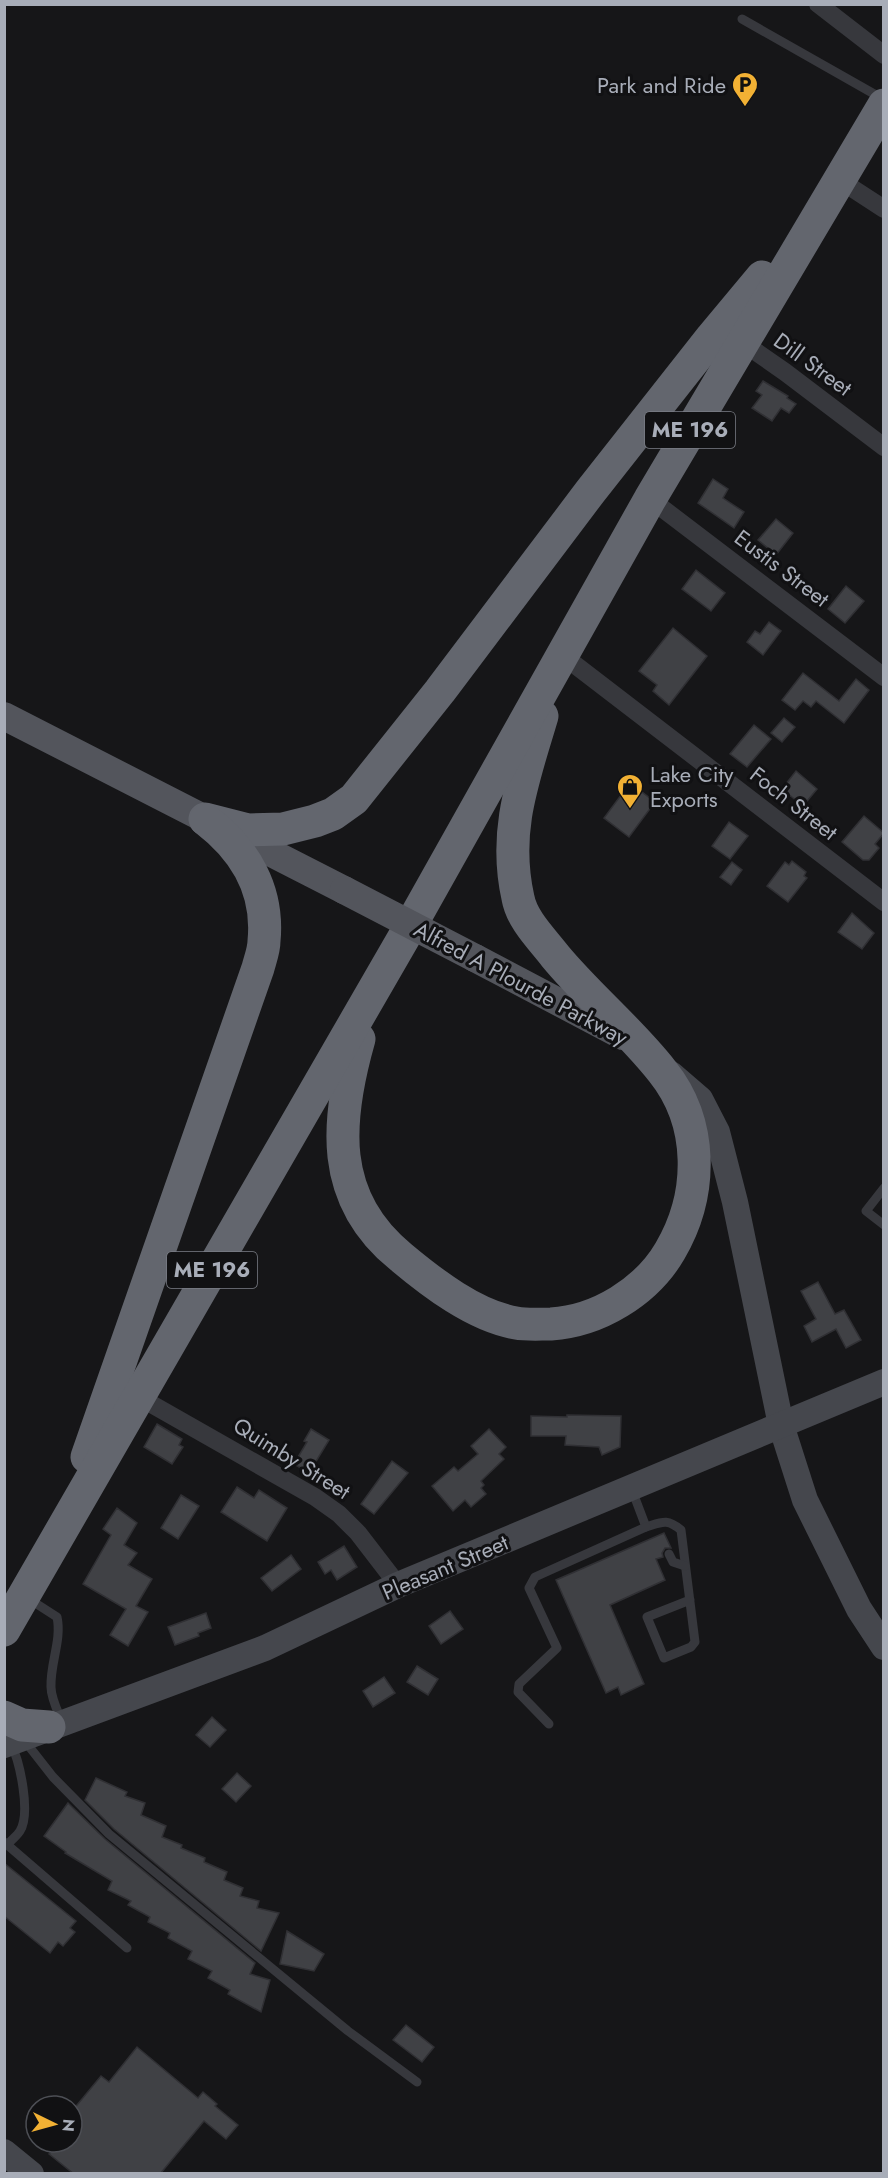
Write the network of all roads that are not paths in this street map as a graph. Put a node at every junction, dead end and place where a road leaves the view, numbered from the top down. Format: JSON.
{"nodes":[{"id":1,"x":818,"y":4,"type":"edge"},
{"id":2,"x":742,"y":19,"type":"dead end"},
{"id":3,"x":884,"y":54,"type":"edge"},
{"id":4,"x":882,"y":109,"type":"edge"},
{"id":5,"x":838,"y":179,"type":"junction"},
{"id":6,"x":822,"y":207,"type":"junction"},
{"id":7,"x":884,"y":208,"type":"edge"},
{"id":8,"x":742,"y":342,"type":"junction"},
{"id":9,"x":884,"y":447,"type":"edge"},
{"id":10,"x":650,"y":499,"type":"junction"},
{"id":11,"x":561,"y":654,"type":"junction"},
{"id":12,"x":884,"y":677,"type":"edge"},
{"id":13,"x":4,"y":716,"type":"edge"},
{"id":14,"x":205,"y":819,"type":"junction"},
{"id":15,"x":884,"y":902,"type":"edge"},
{"id":16,"x":373,"y":991,"type":"junction"},
{"id":17,"x":646,"y":1053,"type":"junction"},
{"id":18,"x":884,"y":1188,"type":"edge"},
{"id":19,"x":884,"y":1225,"type":"edge"},
{"id":20,"x":884,"y":1382,"type":"edge"},
{"id":21,"x":139,"y":1397,"type":"junction"},
{"id":22,"x":781,"y":1425,"type":"junction"},
{"id":23,"x":631,"y":1488,"type":"junction"},
{"id":24,"x":656,"y":1524,"type":"junction"},
{"id":25,"x":646,"y":1527,"type":"junction"},
{"id":26,"x":660,"y":1534,"type":"dead end"},
{"id":27,"x":51,"y":1549,"type":"junction"},
{"id":28,"x":669,"y":1554,"type":"dead end"},
{"id":29,"x":685,"y":1566,"type":"junction"},
{"id":30,"x":398,"y":1586,"type":"junction"},
{"id":31,"x":24,"y":1596,"type":"junction"},
{"id":32,"x":690,"y":1600,"type":"junction"},
{"id":33,"x":4,"y":1630,"type":"edge"},
{"id":34,"x":884,"y":1647,"type":"edge"},
{"id":35,"x":549,"y":1724,"type":"dead end"},
{"id":36,"x":25,"y":1732,"type":"edge"},
{"id":37,"x":6,"y":1843,"type":"edge"},
{"id":38,"x":127,"y":1948,"type":"dead end"},
{"id":39,"x":417,"y":2082,"type":"dead end"},
{"id":40,"x":4,"y":2152,"type":"edge"},
{"id":41,"x":31,"y":2174,"type":"edge"}],
"edges":[{"from":1,"to":3,"type":"street"},
{"from":2,"to":4,"type":"lane"},
{"from":4,"to":5,"type":"highway","number":"ME 196"},
{"from":5,"to":6,"type":"highway","number":"ME 196"},
{"from":5,"to":7,"type":"street"},
{"from":6,"to":8,"type":"highway","number":"ME 196"},
{"from":6,"to":14,"type":"highway"},
{"from":8,"to":9,"type":"street","name":"Dill Street"},
{"from":8,"to":10,"type":"highway","number":"ME 196"},
{"from":10,"to":11,"type":"highway","number":"ME 196"},
{"from":10,"to":12,"type":"street","name":"Eustis Street"},
{"from":11,"to":15,"type":"street","name":"Foch Street"},
{"from":11,"to":16,"type":"highway","number":"ME 196"},
{"from":11,"to":17,"type":"highway"},
{"from":13,"to":14,"type":"main road","name":"Alfred A Plourde Parkway"},
{"from":14,"to":17,"type":"main road","name":"Alfred A Plourde Parkway","bridge":true},
{"from":14,"to":27,"type":"highway"},
{"from":16,"to":17,"type":"highway"},
{"from":16,"to":21,"type":"highway","number":"ME 196"},
{"from":17,"to":22,"type":"main road","name":"Alfred A Plourde Parkway"},
{"from":18,"to":19,"type":"lane"},
{"from":20,"to":22,"type":"main road","name":"Pleasant Street"},
{"from":21,"to":27,"type":"highway","number":"ME 196"},
{"from":21,"to":30,"type":"street","name":"Quimby Street"},
{"from":22,"to":23,"type":"main road","name":"Pleasant Street"},
{"from":22,"to":34,"type":"main road","name":"Alfred A Plourde Parkway"},
{"from":23,"to":25,"type":"lane"},
{"from":23,"to":30,"type":"main road","name":"Pleasant Street"},
{"from":24,"to":25,"type":"lane"},
{"from":24,"to":26,"type":"lane"},
{"from":24,"to":29,"type":"lane"},
{"from":25,"to":35,"type":"lane"},
{"from":27,"to":31,"type":"highway","number":"ME 196"},
{"from":28,"to":29,"type":"lane"},
{"from":29,"to":32,"type":"lane"},
{"from":30,"to":36,"type":"main road","name":"Pleasant Street"},
{"from":31,"to":33,"type":"highway","number":"ME 196"},
{"from":31,"to":36,"type":"lane"},
{"from":32,"to":32,"type":"lane"},
{"from":36,"to":37,"type":"lane"},
{"from":36,"to":39,"type":"lane"},
{"from":37,"to":38,"type":"lane"},
{"from":40,"to":41,"type":"main road"}]}
